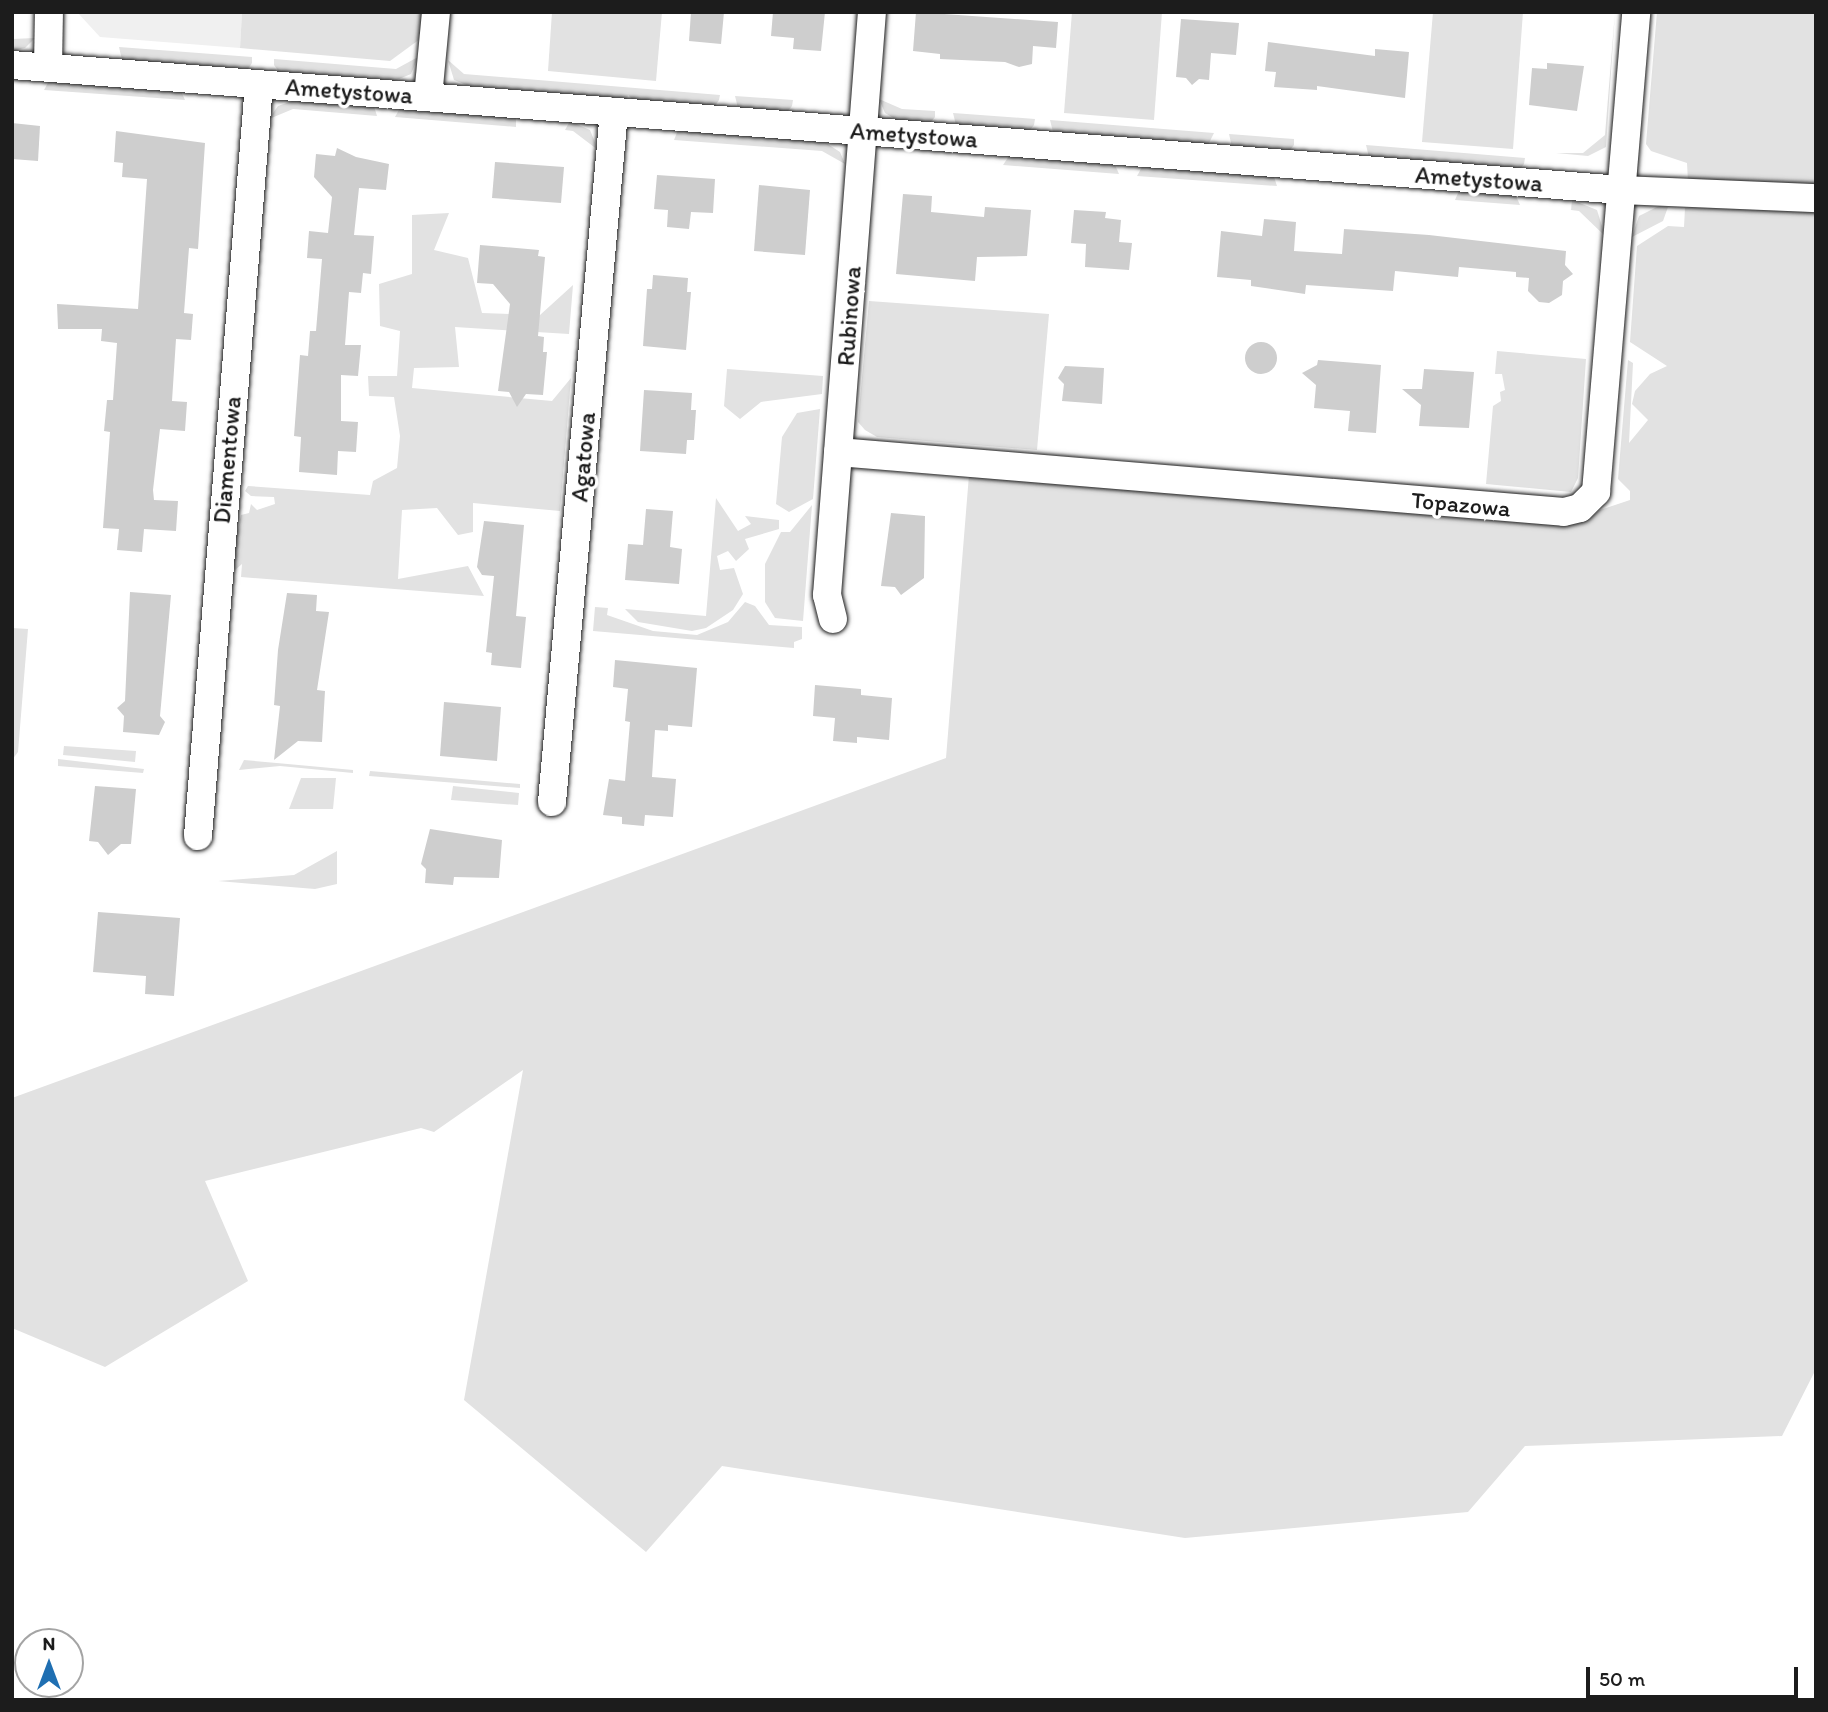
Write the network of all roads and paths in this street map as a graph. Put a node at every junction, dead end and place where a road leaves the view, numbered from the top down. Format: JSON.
{"nodes":[{"id":1,"x":49,"y":12,"type":"edge"},
{"id":2,"x":436,"y":12,"type":"edge"},
{"id":3,"x":872,"y":12,"type":"edge"},
{"id":4,"x":1636,"y":12,"type":"edge"},
{"id":5,"x":12,"y":65,"type":"edge"},
{"id":6,"x":48,"y":67,"type":"junction"},
{"id":7,"x":259,"y":84,"type":"junction"},
{"id":8,"x":428,"y":97,"type":"junction"},
{"id":9,"x":614,"y":112,"type":"junction"},
{"id":10,"x":863,"y":131,"type":"junction"},
{"id":11,"x":1623,"y":190,"type":"junction"},
{"id":12,"x":1816,"y":198,"type":"edge"},
{"id":13,"x":838,"y":452,"type":"junction"},
{"id":14,"x":833,"y":619,"type":"dead end"},
{"id":15,"x":552,"y":802,"type":"dead end"},
{"id":16,"x":198,"y":836,"type":"dead end"}],
"edges":[{"from":1,"to":6,"type":"street"},
{"from":2,"to":8,"type":"street"},
{"from":3,"to":10,"type":"street","name":"Rubinowa"},
{"from":4,"to":11,"type":"street","name":"Topazowa"},
{"from":5,"to":6,"type":"street","name":"Ametystowa"},
{"from":6,"to":7,"type":"street","name":"Ametystowa"},
{"from":7,"to":8,"type":"street","name":"Ametystowa"},
{"from":7,"to":16,"type":"street","name":"Diamentowa"},
{"from":8,"to":9,"type":"street","name":"Ametystowa"},
{"from":9,"to":10,"type":"street","name":"Ametystowa"},
{"from":9,"to":15,"type":"street","name":"Agatowa"},
{"from":10,"to":11,"type":"street","name":"Ametystowa"},
{"from":10,"to":13,"type":"street","name":"Rubinowa"},
{"from":11,"to":12,"type":"street","name":"Ametystowa"},
{"from":11,"to":13,"type":"street","name":"Topazowa"},
{"from":13,"to":14,"type":"street","name":"Rubinowa"}]}
